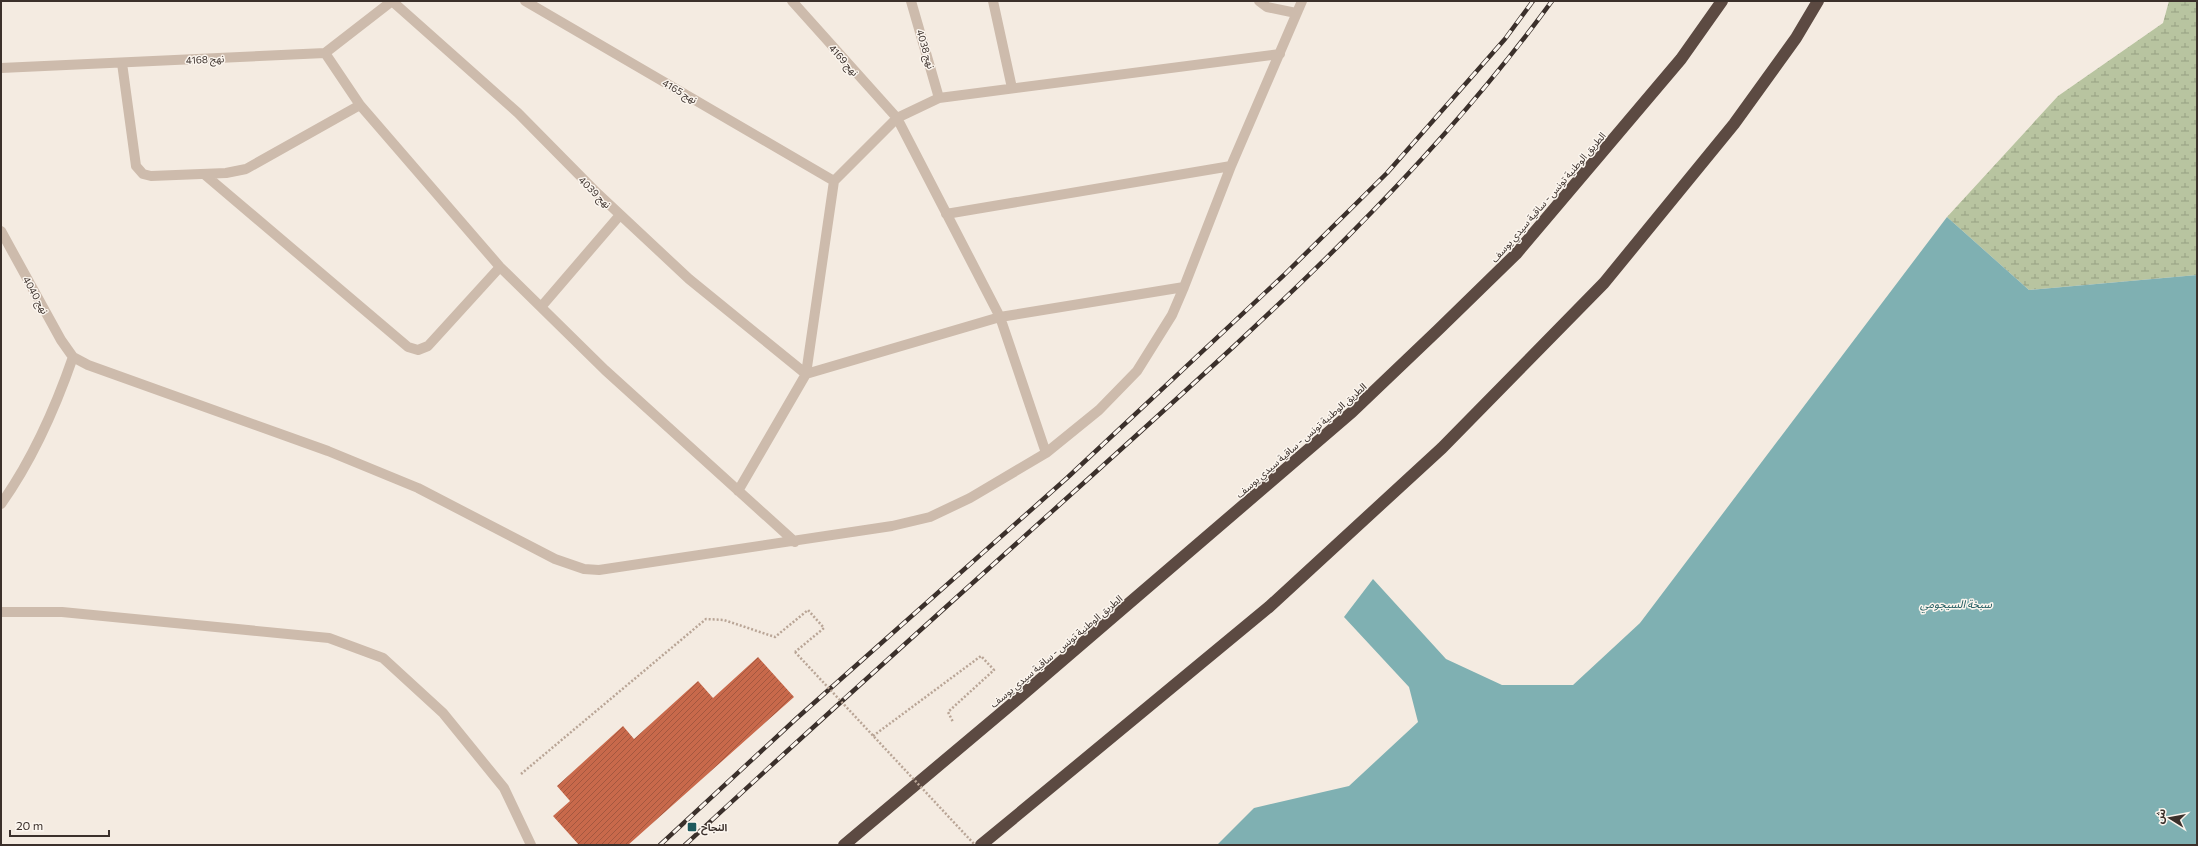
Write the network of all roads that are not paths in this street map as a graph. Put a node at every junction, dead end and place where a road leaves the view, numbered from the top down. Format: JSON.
{"nodes":[{"id":1,"x":392,"y":1,"type":"edge"},
{"id":2,"x":525,"y":1,"type":"edge"},
{"id":3,"x":792,"y":1,"type":"edge"},
{"id":4,"x":911,"y":1,"type":"edge"},
{"id":5,"x":993,"y":1,"type":"edge"},
{"id":6,"x":1259,"y":1,"type":"edge"},
{"id":7,"x":1302,"y":1,"type":"edge"},
{"id":8,"x":1722,"y":1,"type":"edge"},
{"id":9,"x":1818,"y":1,"type":"edge"},
{"id":10,"x":1296,"y":13,"type":"junction"},
{"id":11,"x":325,"y":53,"type":"junction"},
{"id":12,"x":1280,"y":54,"type":"junction"},
{"id":13,"x":122,"y":63,"type":"junction"},
{"id":14,"x":1,"y":68,"type":"edge"},
{"id":15,"x":1012,"y":88,"type":"junction"},
{"id":16,"x":939,"y":98,"type":"junction"},
{"id":17,"x":360,"y":105,"type":"junction"},
{"id":18,"x":896,"y":118,"type":"junction"},
{"id":19,"x":1232,"y":166,"type":"junction"},
{"id":20,"x":204,"y":174,"type":"junction"},
{"id":21,"x":834,"y":180,"type":"junction"},
{"id":22,"x":946,"y":214,"type":"junction"},
{"id":23,"x":620,"y":215,"type":"junction"},
{"id":24,"x":1,"y":231,"type":"edge"},
{"id":25,"x":500,"y":267,"type":"junction"},
{"id":26,"x":1184,"y":287,"type":"junction"},
{"id":27,"x":541,"y":307,"type":"junction"},
{"id":28,"x":1000,"y":317,"type":"junction"},
{"id":29,"x":73,"y":357,"type":"junction"},
{"id":30,"x":806,"y":374,"type":"junction"},
{"id":31,"x":1046,"y":453,"type":"junction"},
{"id":32,"x":738,"y":491,"type":"junction"},
{"id":33,"x":1,"y":504,"type":"edge"},
{"id":34,"x":795,"y":542,"type":"junction"},
{"id":35,"x":1,"y":612,"type":"edge"},
{"id":36,"x":531,"y":845,"type":"edge"},
{"id":37,"x":844,"y":845,"type":"edge"},
{"id":38,"x":982,"y":845,"type":"edge"}],
"edges":[{"from":1,"to":11,"type":"street"},
{"from":1,"to":23,"type":"street","name":"نهج 4039"},
{"from":2,"to":21,"type":"street","name":"نهج 4165"},
{"from":3,"to":18,"type":"street","name":"نهج 4169"},
{"from":4,"to":16,"type":"street","name":"نهج 4038"},
{"from":5,"to":15,"type":"street"},
{"from":6,"to":10,"type":"street"},
{"from":7,"to":10,"type":"street"},
{"from":8,"to":37,"type":"highway","name":"الطريق الوطنية تونس - ساقية سيدي يوسف"},
{"from":9,"to":38,"type":"highway"},
{"from":10,"to":12,"type":"street"},
{"from":11,"to":13,"type":"street","name":"نهج 4168"},
{"from":11,"to":17,"type":"street"},
{"from":12,"to":15,"type":"street"},
{"from":12,"to":19,"type":"street"},
{"from":13,"to":14,"type":"street","name":"نهج 4168"},
{"from":13,"to":20,"type":"street"},
{"from":15,"to":16,"type":"street"},
{"from":16,"to":18,"type":"street"},
{"from":17,"to":20,"type":"street"},
{"from":17,"to":25,"type":"street"},
{"from":18,"to":21,"type":"street"},
{"from":18,"to":22,"type":"street","name":"نهج 4169"},
{"from":19,"to":22,"type":"street"},
{"from":19,"to":26,"type":"street"},
{"from":20,"to":25,"type":"street"},
{"from":21,"to":30,"type":"street"},
{"from":22,"to":28,"type":"street","name":"نهج 4169"},
{"from":23,"to":27,"type":"street"},
{"from":23,"to":30,"type":"street","name":"نهج 4039"},
{"from":24,"to":29,"type":"street","name":"نهج 4040"},
{"from":25,"to":27,"type":"street"},
{"from":26,"to":28,"type":"street"},
{"from":26,"to":31,"type":"street"},
{"from":27,"to":32,"type":"street"},
{"from":28,"to":30,"type":"street"},
{"from":28,"to":31,"type":"street","name":"نهج 4169"},
{"from":29,"to":33,"type":"street"},
{"from":29,"to":34,"type":"street"},
{"from":30,"to":32,"type":"street"},
{"from":31,"to":34,"type":"street"},
{"from":32,"to":34,"type":"street"},
{"from":35,"to":36,"type":"street"}]}
